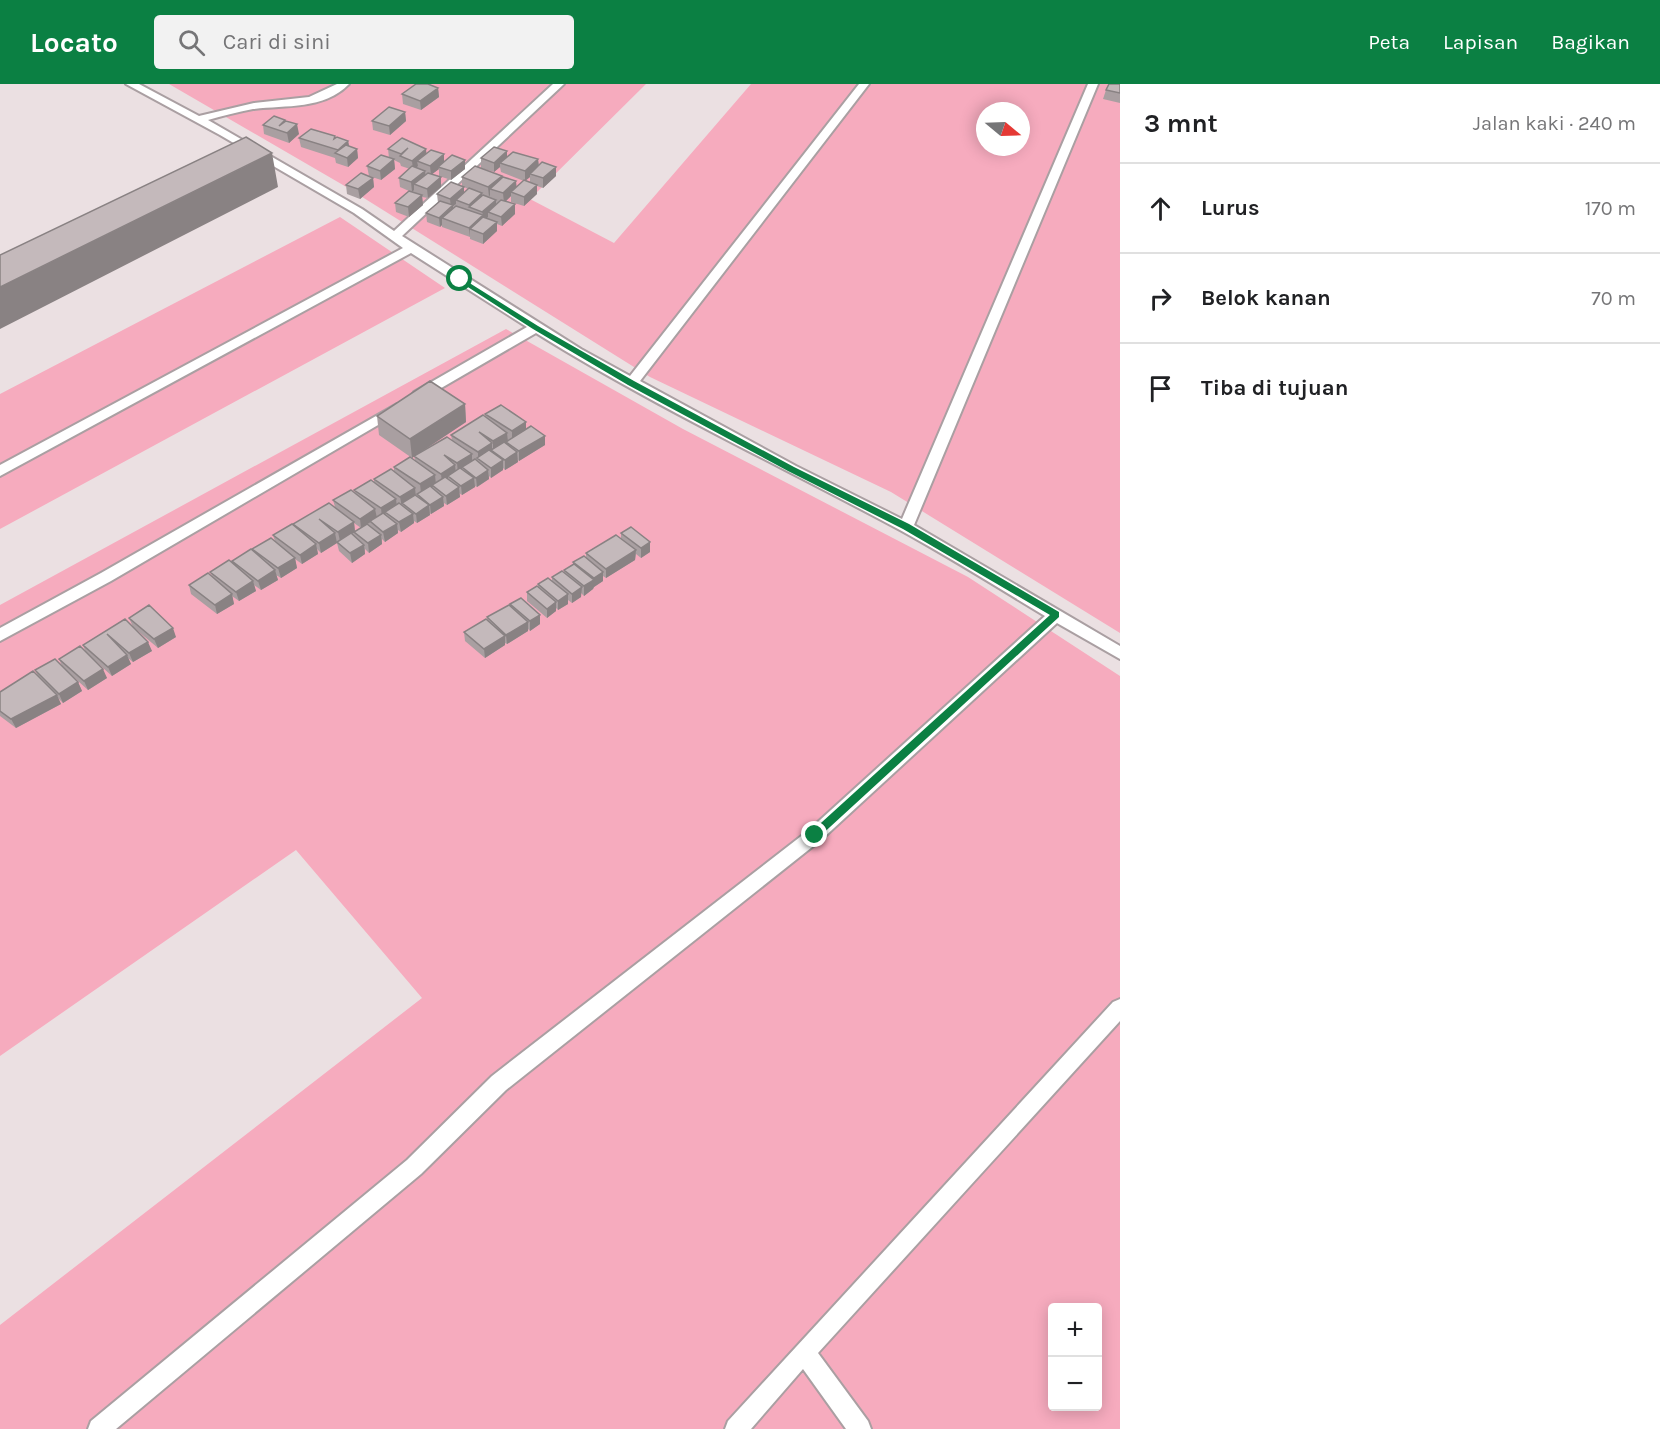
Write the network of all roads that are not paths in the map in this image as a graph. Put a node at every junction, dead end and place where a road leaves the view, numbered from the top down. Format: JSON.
{"nodes":[{"id":1,"x":131,"y":84,"type":"edge"},
{"id":2,"x":344,"y":84,"type":"edge"},
{"id":3,"x":559,"y":84,"type":"edge"},
{"id":4,"x":864,"y":84,"type":"edge"},
{"id":5,"x":1093,"y":84,"type":"edge"},
{"id":6,"x":198,"y":119,"type":"junction"},
{"id":7,"x":395,"y":236,"type":"junction"},
{"id":8,"x":411,"y":248,"type":"junction"},
{"id":9,"x":535,"y":328,"type":"junction"},
{"id":10,"x":631,"y":383,"type":"junction"},
{"id":11,"x":0,"y":471,"type":"edge"},
{"id":12,"x":906,"y":526,"type":"junction"},
{"id":13,"x":1056,"y":615,"type":"junction"},
{"id":14,"x":0,"y":635,"type":"edge"},
{"id":15,"x":1120,"y":653,"type":"edge"},
{"id":16,"x":1120,"y":1008,"type":"edge"},
{"id":17,"x":804,"y":1352,"type":"junction"},
{"id":18,"x":99,"y":1429,"type":"edge"},
{"id":19,"x":736,"y":1429,"type":"edge"},
{"id":20,"x":860,"y":1429,"type":"edge"}],
"edges":[{"from":1,"to":6,"type":"lane"},
{"from":2,"to":6,"type":"lane"},
{"from":3,"to":7,"type":"lane"},
{"from":4,"to":10,"type":"lane"},
{"from":5,"to":12,"type":"lane"},
{"from":6,"to":7,"type":"lane"},
{"from":7,"to":8,"type":"lane"},
{"from":8,"to":9,"type":"lane"},
{"from":8,"to":11,"type":"lane"},
{"from":9,"to":10,"type":"lane"},
{"from":9,"to":14,"type":"lane"},
{"from":10,"to":12,"type":"lane"},
{"from":12,"to":13,"type":"lane"},
{"from":13,"to":15,"type":"lane"},
{"from":13,"to":18,"type":"lane"},
{"from":16,"to":17,"type":"lane"},
{"from":17,"to":19,"type":"lane"},
{"from":17,"to":20,"type":"lane"}]}
